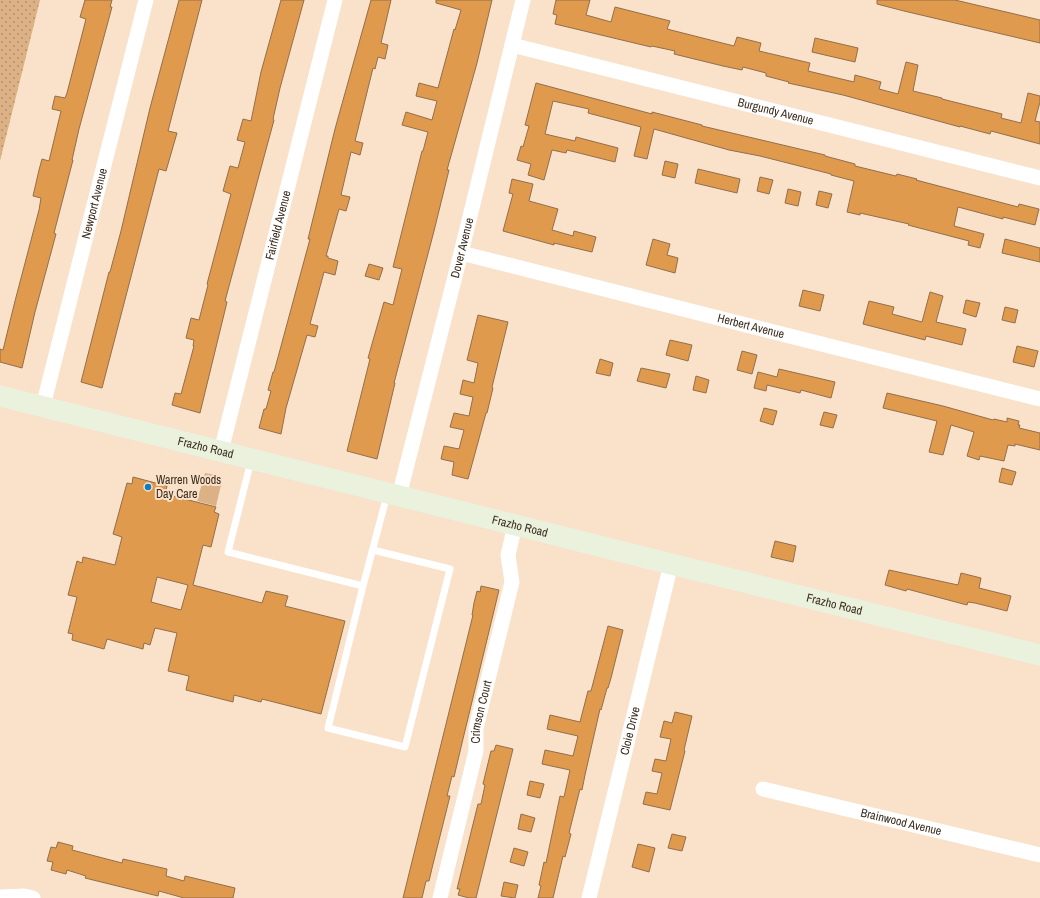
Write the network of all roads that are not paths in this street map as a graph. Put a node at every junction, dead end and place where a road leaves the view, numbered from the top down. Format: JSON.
{"nodes":[{"id":1,"x":146,"y":0,"type":"edge"},
{"id":2,"x":334,"y":0,"type":"edge"},
{"id":3,"x":523,"y":0,"type":"edge"},
{"id":4,"x":512,"y":45,"type":"junction"},
{"id":5,"x":1040,"y":178,"type":"edge"},
{"id":6,"x":461,"y":253,"type":"junction"},
{"id":7,"x":0,"y":396,"type":"edge"},
{"id":8,"x":1040,"y":399,"type":"edge"},
{"id":9,"x":43,"y":406,"type":"junction"},
{"id":10,"x":221,"y":451,"type":"junction"},
{"id":11,"x":252,"y":459,"type":"junction"},
{"id":12,"x":393,"y":494,"type":"junction"},
{"id":13,"x":515,"y":526,"type":"junction"},
{"id":14,"x":373,"y":550,"type":"junction"},
{"id":15,"x":671,"y":564,"type":"junction"},
{"id":16,"x":363,"y":586,"type":"junction"},
{"id":17,"x":1040,"y":655,"type":"edge"},
{"id":18,"x":763,"y":789,"type":"dead end"},
{"id":19,"x":1040,"y":855,"type":"edge"},
{"id":20,"x":0,"y":897,"type":"edge"},
{"id":21,"x":33,"y":898,"type":"edge"},
{"id":22,"x":440,"y":898,"type":"edge"},
{"id":23,"x":589,"y":898,"type":"edge"}],
"edges":[{"from":1,"to":9,"type":"street","name":"Newport Avenue"},
{"from":2,"to":10,"type":"street","name":"Fairfield Avenue"},
{"from":3,"to":4,"type":"street","name":"Dover Avenue"},
{"from":4,"to":5,"type":"street","name":"Burgundy Avenue"},
{"from":4,"to":6,"type":"street","name":"Dover Avenue"},
{"from":6,"to":8,"type":"street","name":"Herbert Avenue"},
{"from":6,"to":12,"type":"street","name":"Dover Avenue"},
{"from":7,"to":9,"type":"street","name":"Frazho Road"},
{"from":9,"to":10,"type":"street","name":"Frazho Road"},
{"from":10,"to":11,"type":"street","name":"Frazho Road"},
{"from":11,"to":12,"type":"street","name":"Frazho Road"},
{"from":11,"to":16,"type":"lane"},
{"from":12,"to":13,"type":"street","name":"Frazho Road"},
{"from":12,"to":14,"type":"lane"},
{"from":13,"to":15,"type":"street","name":"Frazho Road"},
{"from":13,"to":22,"type":"street","name":"Crimson Court"},
{"from":14,"to":16,"type":"lane"},
{"from":14,"to":16,"type":"lane"},
{"from":15,"to":17,"type":"street","name":"Frazho Road"},
{"from":15,"to":23,"type":"street","name":"Cloie Drive"},
{"from":18,"to":19,"type":"street","name":"Brainwood Avenue"},
{"from":20,"to":21,"type":"street"}]}
